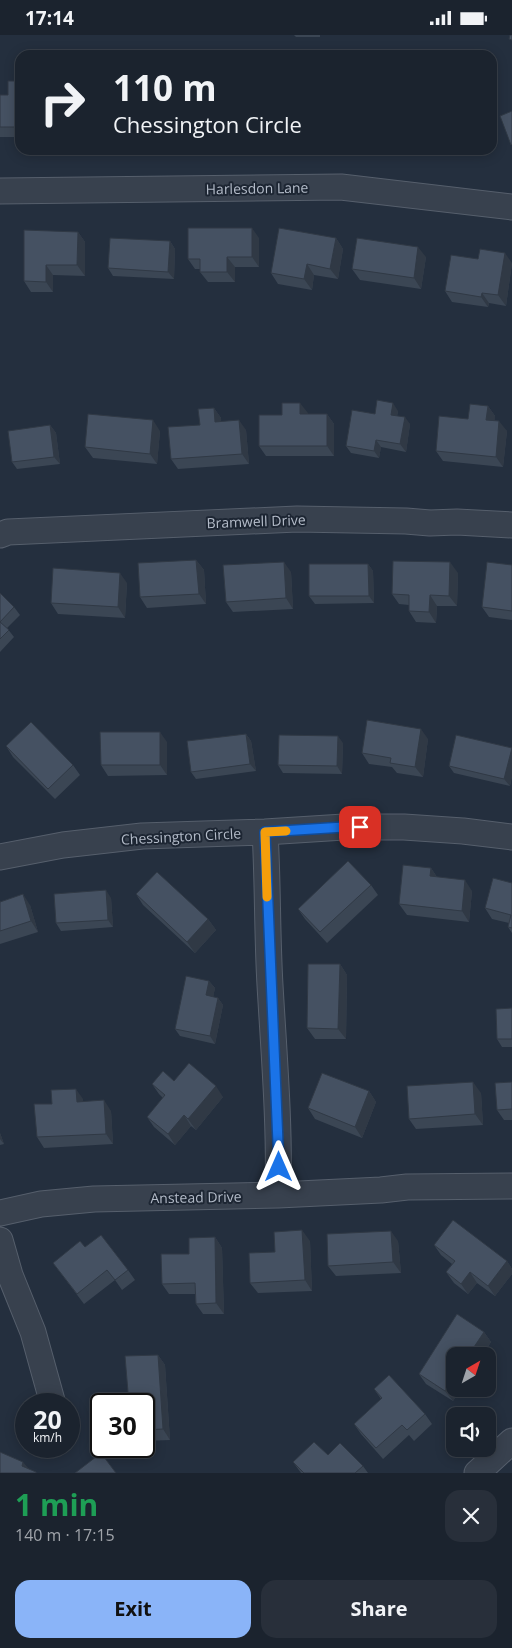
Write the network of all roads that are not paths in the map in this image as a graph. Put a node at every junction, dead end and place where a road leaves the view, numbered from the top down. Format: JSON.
{"nodes":[{"id":1,"x":0,"y":191,"type":"edge"},
{"id":2,"x":512,"y":207,"type":"edge"},
{"id":3,"x":512,"y":525,"type":"edge"},
{"id":4,"x":0,"y":535,"type":"edge"},
{"id":5,"x":265,"y":832,"type":"junction"},
{"id":6,"x":512,"y":837,"type":"edge"},
{"id":7,"x":0,"y":857,"type":"edge"},
{"id":8,"x":512,"y":1186,"type":"edge"},
{"id":9,"x":278,"y":1195,"type":"junction"},
{"id":10,"x":0,"y":1213,"type":"edge"},
{"id":11,"x":0,"y":1240,"type":"edge"},
{"id":12,"x":50,"y":1393,"type":"edge"},
{"id":13,"x":512,"y":1441,"type":"edge"},
{"id":14,"x":477,"y":1473,"type":"edge"}],
"edges":[{"from":1,"to":2,"type":"street","name":"Harlesdon Lane"},
{"from":3,"to":4,"type":"street","name":"Bramwell Drive"},
{"from":5,"to":6,"type":"street","name":"Chessington Circle"},
{"from":5,"to":7,"type":"street","name":"Chessington Circle"},
{"from":5,"to":9,"type":"street"},
{"from":8,"to":9,"type":"street","name":"Anstead Drive"},
{"from":9,"to":10,"type":"street","name":"Anstead Drive"},
{"from":11,"to":12,"type":"street"},
{"from":13,"to":14,"type":"street"}]}
